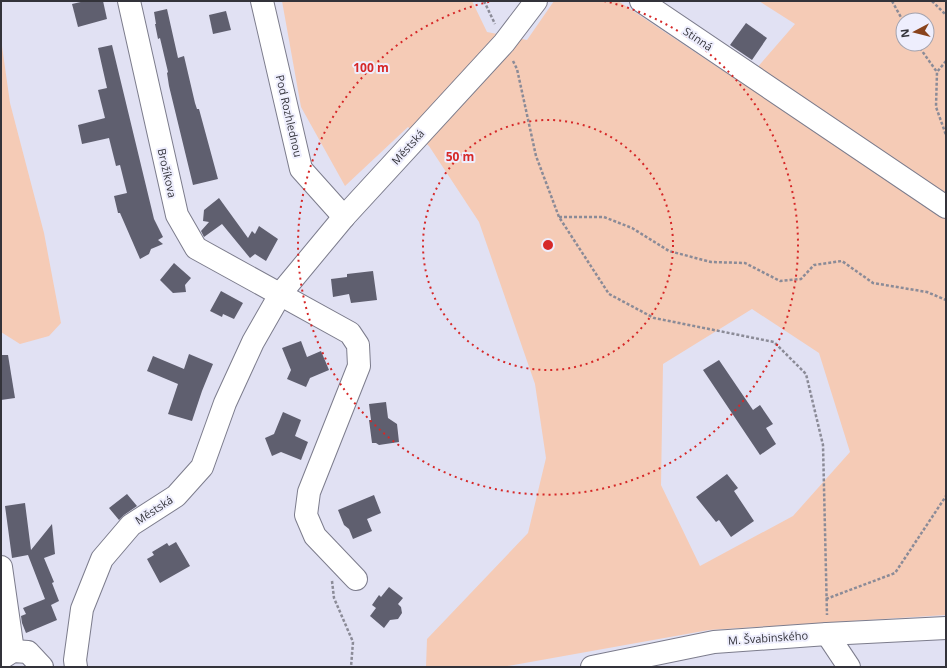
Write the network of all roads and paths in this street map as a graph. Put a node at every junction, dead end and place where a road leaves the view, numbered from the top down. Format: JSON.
{"nodes":[{"id":1,"x":129,"y":1,"type":"edge"},
{"id":2,"x":262,"y":1,"type":"edge"},
{"id":3,"x":536,"y":1,"type":"edge"},
{"id":4,"x":641,"y":1,"type":"edge"},
{"id":5,"x":892,"y":1,"type":"edge"},
{"id":6,"x":932,"y":1,"type":"edge"},
{"id":7,"x":898,"y":12,"type":"edge"},
{"id":8,"x":946,"y":16,"type":"edge"},
{"id":9,"x":504,"y":43,"type":"junction"},
{"id":10,"x":922,"y":52,"type":"edge"},
{"id":11,"x":946,"y":61,"type":"edge"},
{"id":12,"x":936,"y":72,"type":"junction"},
{"id":13,"x":946,"y":134,"type":"edge"},
{"id":14,"x":946,"y":207,"type":"edge"},
{"id":15,"x":344,"y":217,"type":"junction"},
{"id":16,"x":559,"y":217,"type":"junction"},
{"id":17,"x":280,"y":293,"type":"junction"},
{"id":18,"x":946,"y":300,"type":"edge"},
{"id":19,"x":946,"y":496,"type":"edge"},
{"id":20,"x":329,"y":550,"type":"junction"},
{"id":21,"x":1,"y":567,"type":"edge"},
{"id":22,"x":356,"y":579,"type":"dead end"},
{"id":23,"x":826,"y":599,"type":"junction"},
{"id":24,"x":946,"y":628,"type":"edge"},
{"id":25,"x":827,"y":634,"type":"junction"},
{"id":26,"x":7,"y":654,"type":"edge"},
{"id":27,"x":42,"y":667,"type":"edge"},
{"id":28,"x":76,"y":667,"type":"edge"},
{"id":29,"x":351,"y":667,"type":"edge"},
{"id":30,"x":592,"y":667,"type":"edge"},
{"id":31,"x":849,"y":667,"type":"edge"}],
"edges":[{"from":1,"to":17,"type":"street","name":"Brožíkova"},
{"from":2,"to":15,"type":"street","name":"Pod Rozhlednou"},
{"from":3,"to":9,"type":"street","name":"Městská"},
{"from":4,"to":14,"type":"street","name":"Stinná"},
{"from":5,"to":7,"type":"path"},
{"from":6,"to":8,"type":"path"},
{"from":9,"to":15,"type":"street","name":"Městská"},
{"from":9,"to":16,"type":"path"},
{"from":10,"to":12,"type":"path"},
{"from":11,"to":12,"type":"path"},
{"from":12,"to":13,"type":"path"},
{"from":15,"to":17,"type":"street","name":"Městská"},
{"from":16,"to":18,"type":"path"},
{"from":16,"to":23,"type":"path"},
{"from":17,"to":20,"type":"street"},
{"from":17,"to":28,"type":"street","name":"Městská"},
{"from":19,"to":23,"type":"path"},
{"from":20,"to":22,"type":"street"},
{"from":20,"to":29,"type":"path"},
{"from":21,"to":26,"type":"street"},
{"from":23,"to":25,"type":"path"},
{"from":24,"to":25,"type":"street","name":"M. Švabinského"},
{"from":25,"to":30,"type":"street","name":"M. Švabinského"},
{"from":25,"to":31,"type":"street"},
{"from":26,"to":27,"type":"street"}]}
